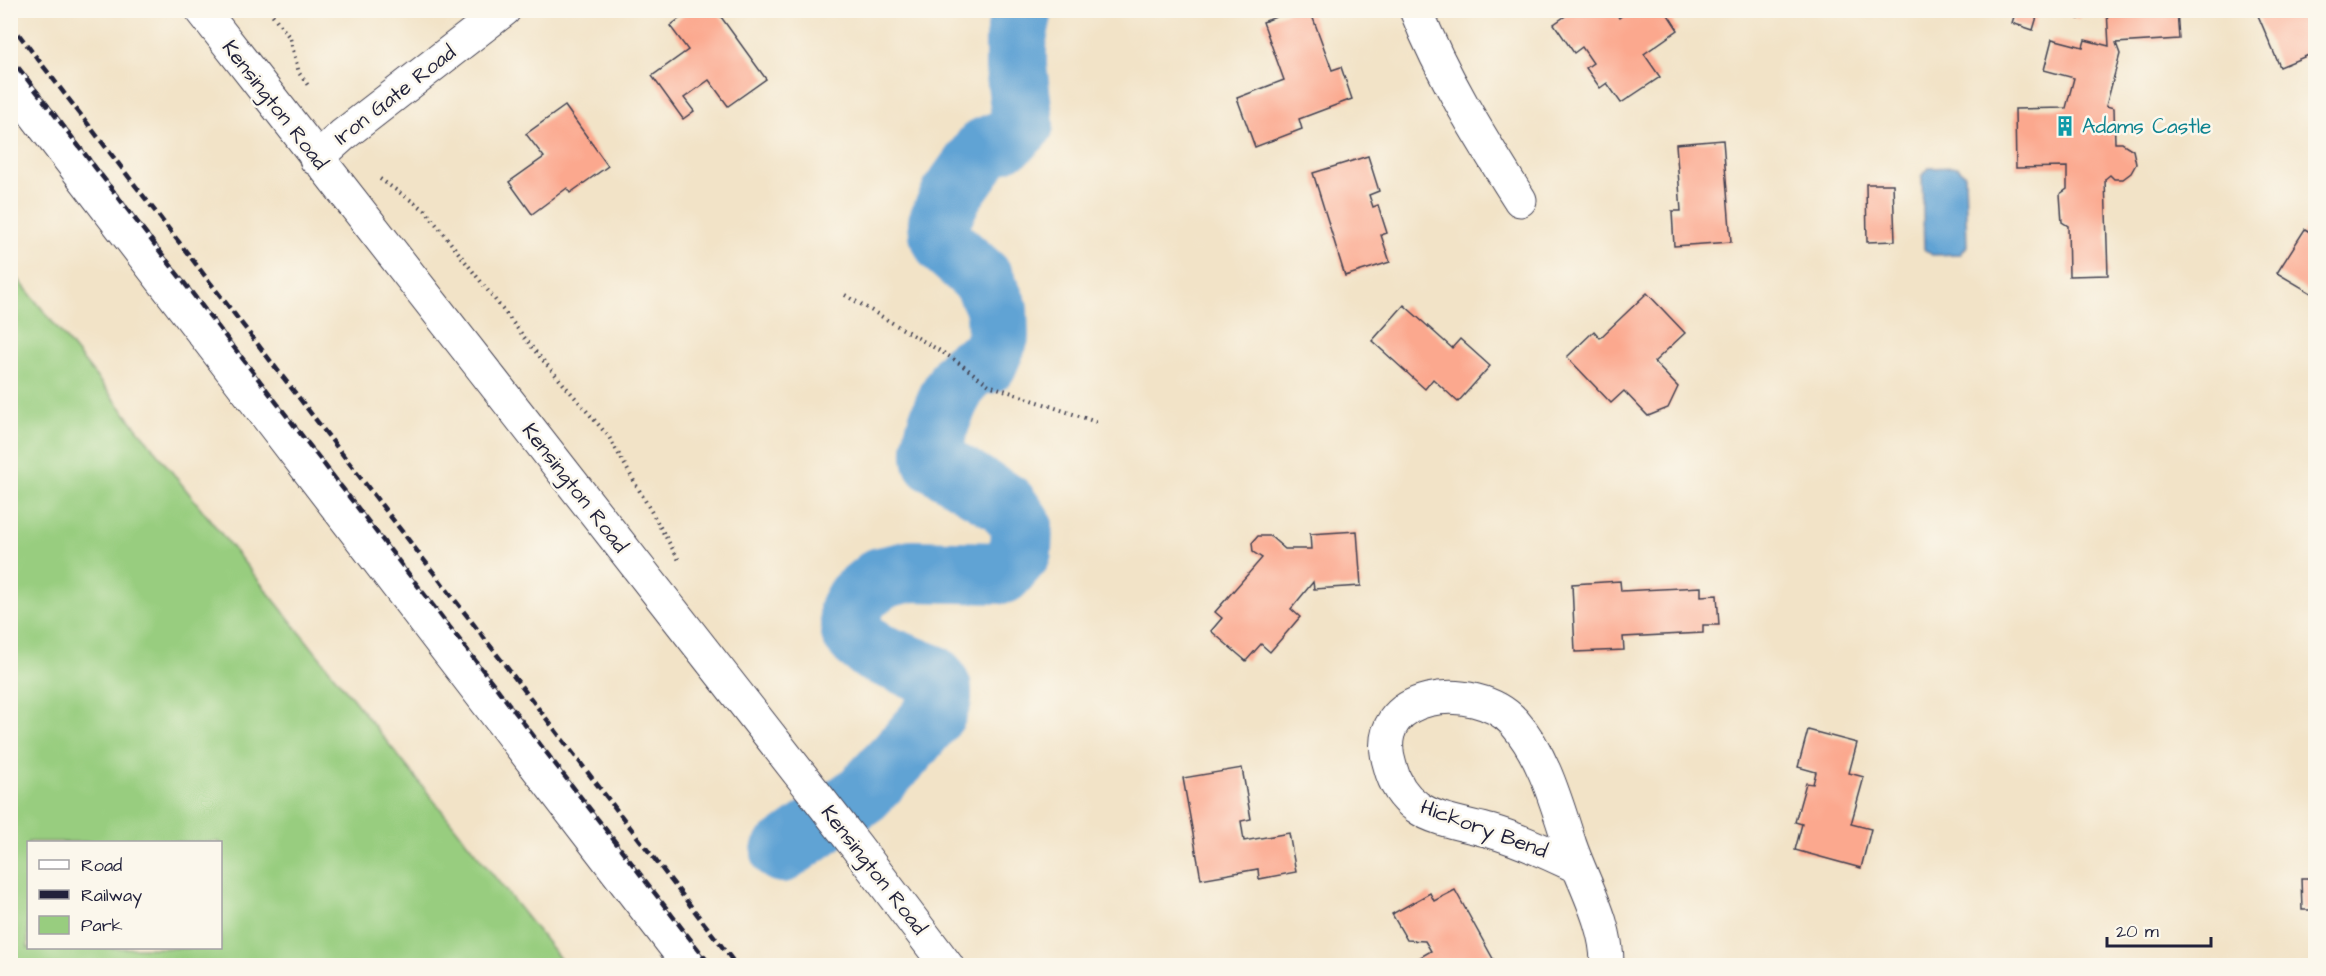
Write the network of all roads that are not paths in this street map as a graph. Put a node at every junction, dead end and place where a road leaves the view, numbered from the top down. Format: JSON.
{"nodes":[{"id":1,"x":201,"y":10,"type":"edge"},
{"id":2,"x":504,"y":10,"type":"edge"},
{"id":3,"x":1416,"y":10,"type":"edge"},
{"id":4,"x":10,"y":82,"type":"edge"},
{"id":5,"x":316,"y":159,"type":"junction"},
{"id":6,"x":1520,"y":200,"type":"dead end"},
{"id":7,"x":1578,"y":867,"type":"junction"},
{"id":8,"x":690,"y":966,"type":"edge"},
{"id":9,"x":947,"y":966,"type":"edge"},
{"id":10,"x":1607,"y":966,"type":"edge"}],
"edges":[{"from":1,"to":5,"type":"street","name":"Kensington Road"},
{"from":2,"to":5,"type":"street","name":"Iron Gate Road"},
{"from":3,"to":6,"type":"street"},
{"from":4,"to":8,"type":"street"},
{"from":5,"to":9,"type":"street","name":"Kensington Road"},
{"from":7,"to":7,"type":"street","name":"Hickory Bend"},
{"from":7,"to":10,"type":"street","name":"Hickory Bend"}]}
